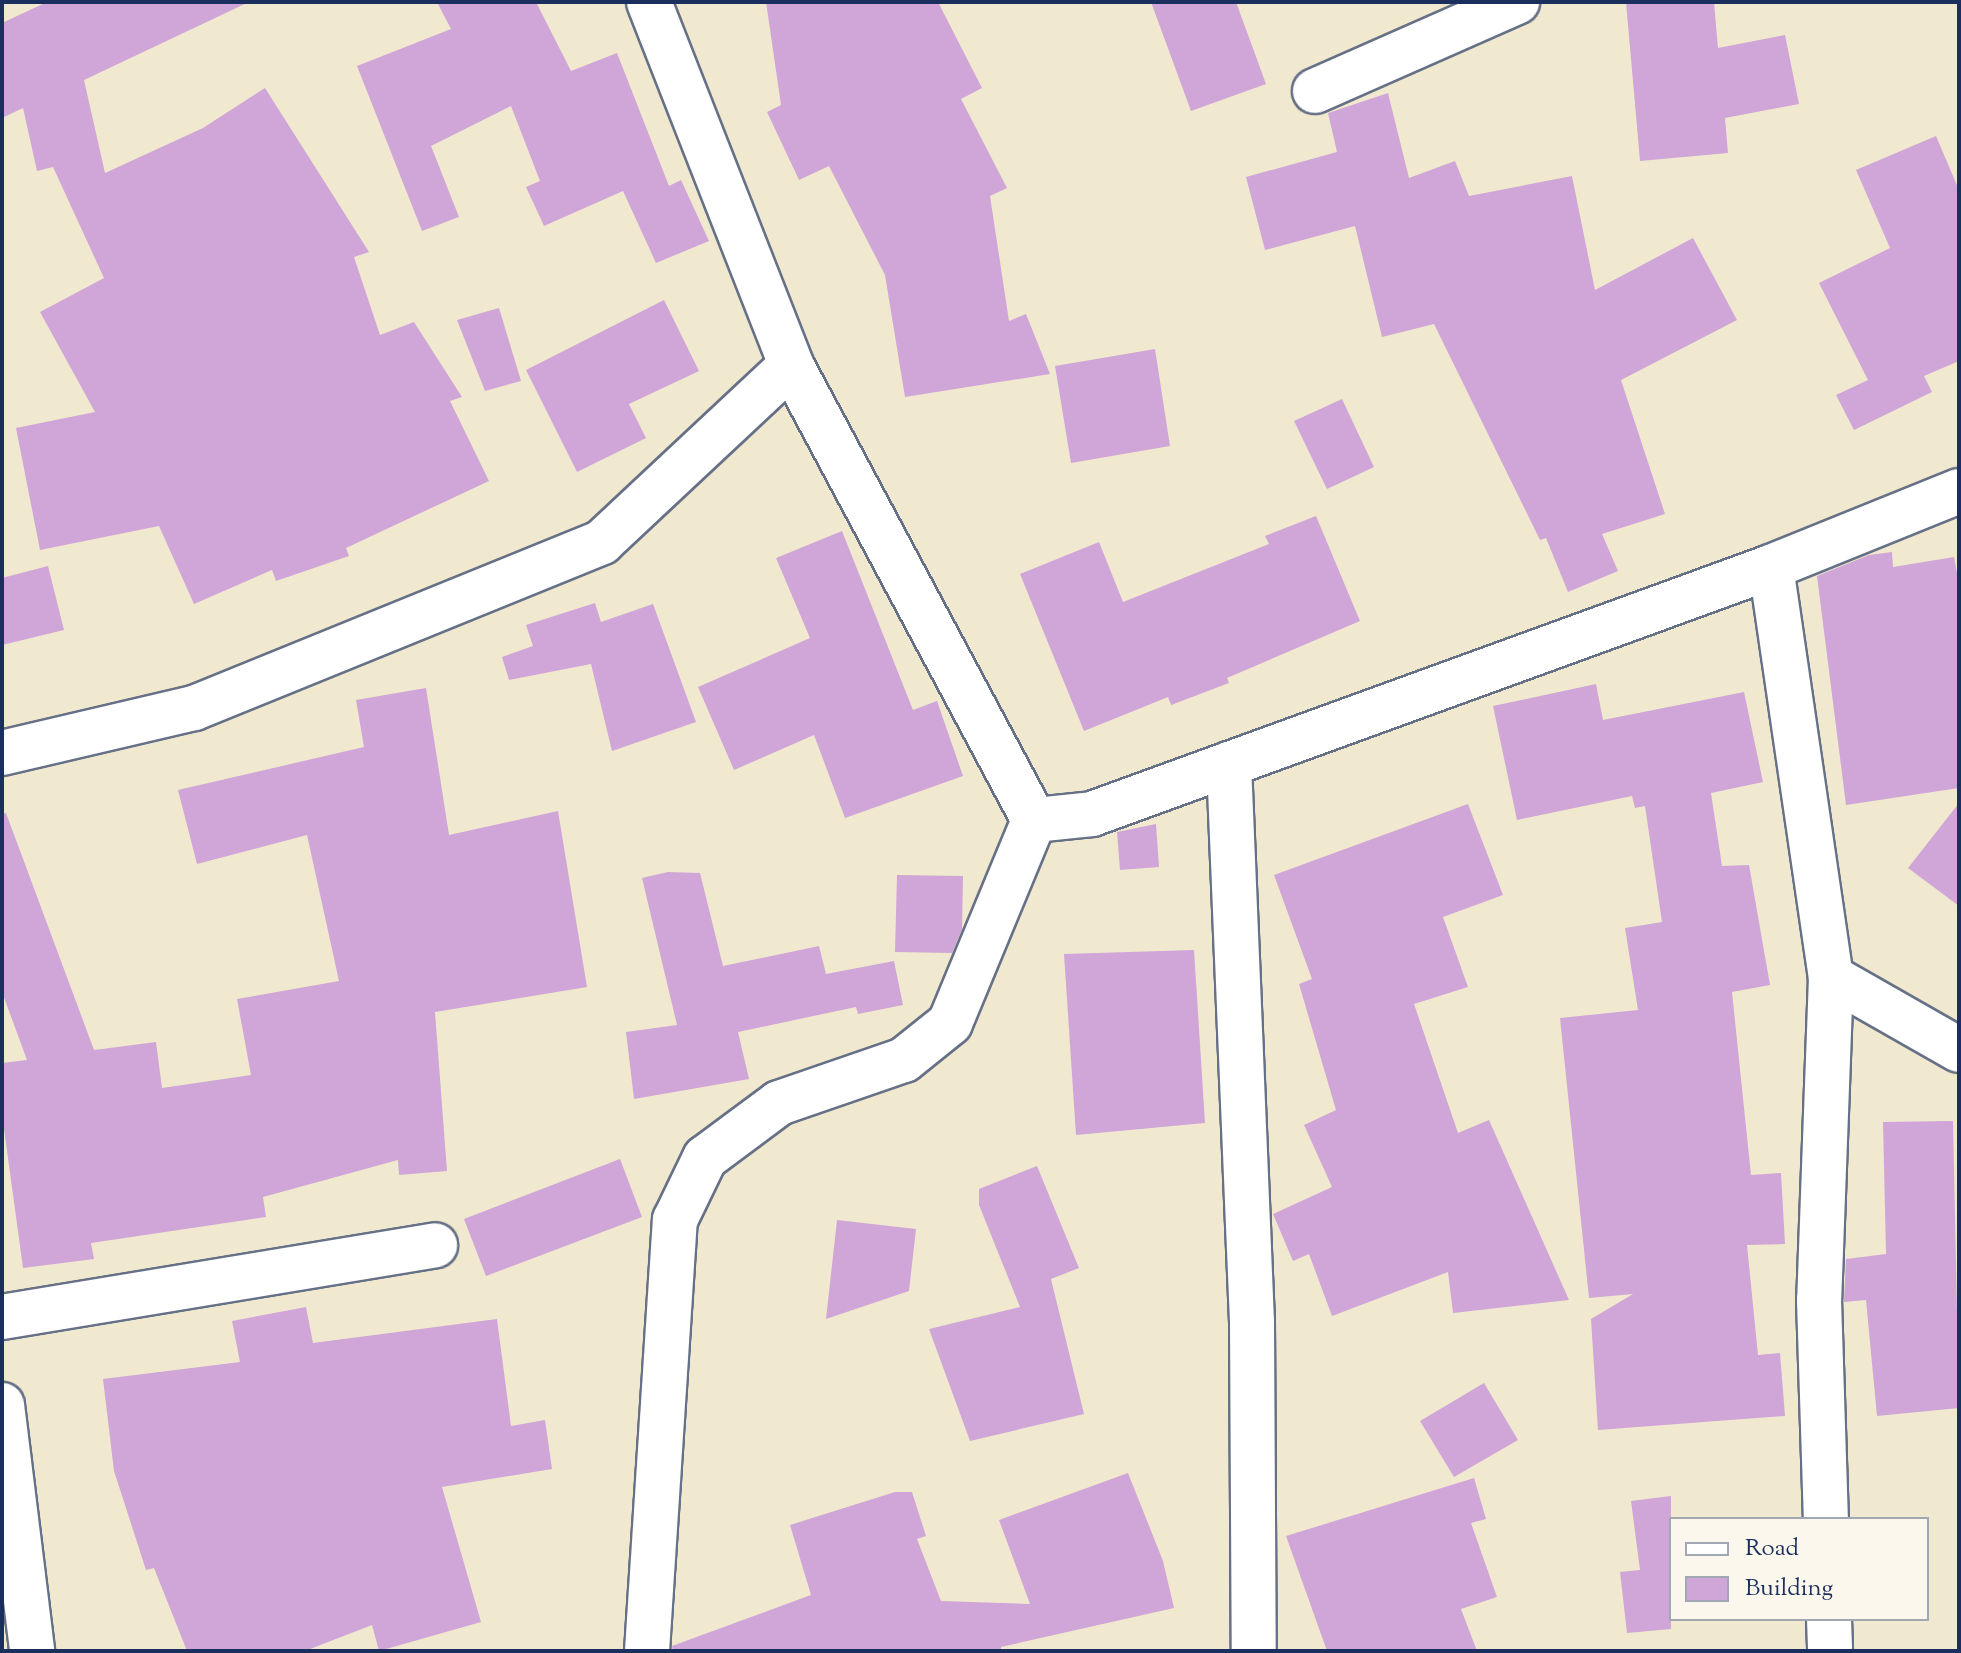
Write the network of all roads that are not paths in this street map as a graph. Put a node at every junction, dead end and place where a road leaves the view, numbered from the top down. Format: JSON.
{"nodes":[{"id":1,"x":649,"y":2,"type":"edge"},
{"id":2,"x":1517,"y":2,"type":"edge"},
{"id":3,"x":1315,"y":91,"type":"dead end"},
{"id":4,"x":791,"y":365,"type":"junction"},
{"id":5,"x":1959,"y":491,"type":"edge"},
{"id":6,"x":1771,"y":567,"type":"junction"},
{"id":7,"x":2,"y":753,"type":"edge"},
{"id":8,"x":1229,"y":764,"type":"junction"},
{"id":9,"x":1034,"y":820,"type":"junction"},
{"id":10,"x":1831,"y":977,"type":"junction"},
{"id":11,"x":1959,"y":1050,"type":"edge"},
{"id":12,"x":435,"y":1245,"type":"dead end"},
{"id":13,"x":2,"y":1317,"type":"edge"},
{"id":14,"x":2,"y":1405,"type":"edge"},
{"id":15,"x":1826,"y":1517,"type":"edge"},
{"id":16,"x":1829,"y":1621,"type":"edge"},
{"id":17,"x":32,"y":1651,"type":"edge"},
{"id":18,"x":647,"y":1651,"type":"edge"},
{"id":19,"x":1254,"y":1651,"type":"edge"},
{"id":20,"x":1830,"y":1651,"type":"edge"}],
"edges":[{"from":1,"to":4,"type":"street"},
{"from":2,"to":3,"type":"street"},
{"from":4,"to":7,"type":"street"},
{"from":4,"to":9,"type":"street"},
{"from":5,"to":6,"type":"street"},
{"from":6,"to":8,"type":"street"},
{"from":6,"to":10,"type":"street"},
{"from":8,"to":9,"type":"street"},
{"from":8,"to":19,"type":"street"},
{"from":9,"to":18,"type":"street"},
{"from":10,"to":11,"type":"street"},
{"from":10,"to":15,"type":"street"},
{"from":12,"to":13,"type":"street"},
{"from":14,"to":17,"type":"street"},
{"from":16,"to":20,"type":"street"}]}
